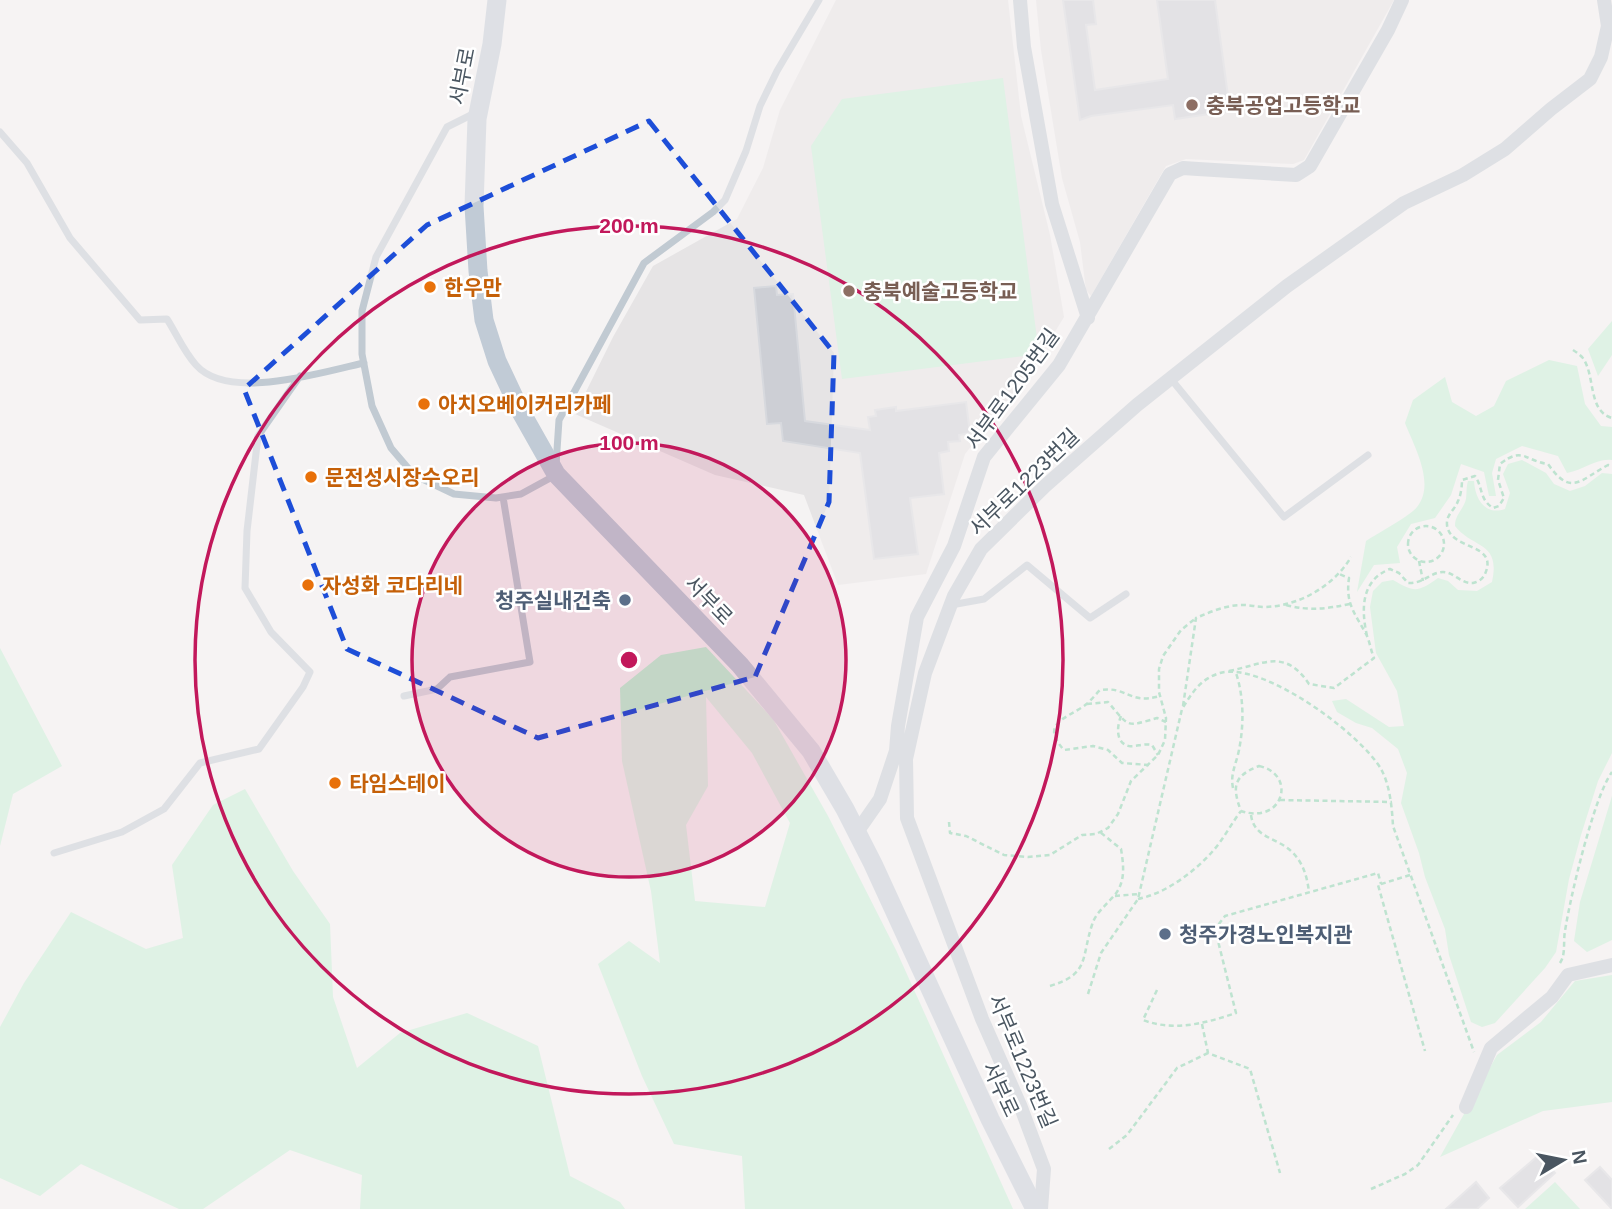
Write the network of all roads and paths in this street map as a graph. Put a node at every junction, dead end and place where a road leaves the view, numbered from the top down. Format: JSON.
{"nodes":[{"id":1,"x":497,"y":0,"type":"edge"},
{"id":2,"x":819,"y":0,"type":"edge"},
{"id":3,"x":1020,"y":0,"type":"edge"},
{"id":4,"x":1402,"y":0,"type":"edge"},
{"id":5,"x":1604,"y":0,"type":"edge"},
{"id":6,"x":478,"y":111,"type":"junction"},
{"id":7,"x":0,"y":132,"type":"edge"},
{"id":8,"x":1087,"y":318,"type":"junction"},
{"id":9,"x":1573,"y":350,"type":"dead end"},
{"id":10,"x":364,"y":363,"type":"junction"},
{"id":11,"x":300,"y":376,"type":"junction"},
{"id":12,"x":1171,"y":379,"type":"junction"},
{"id":13,"x":1612,"y":418,"type":"edge"},
{"id":14,"x":1368,"y":455,"type":"dead end"},
{"id":15,"x":1612,"y":466,"type":"edge"},
{"id":16,"x":556,"y":474,"type":"junction"},
{"id":17,"x":503,"y":497,"type":"junction"},
{"id":18,"x":1449,"y":530,"type":"junction"},
{"id":19,"x":1441,"y":534,"type":"junction"},
{"id":20,"x":1352,"y":557,"type":"dead end"},
{"id":21,"x":1419,"y":561,"type":"junction"},
{"id":22,"x":1339,"y":574,"type":"junction"},
{"id":23,"x":1423,"y":581,"type":"junction"},
{"id":24,"x":1126,"y":594,"type":"dead end"},
{"id":25,"x":1286,"y":604,"type":"junction"},
{"id":26,"x":1350,"y":604,"type":"junction"},
{"id":27,"x":951,"y":605,"type":"junction"},
{"id":28,"x":1196,"y":618,"type":"junction"},
{"id":29,"x":1367,"y":636,"type":"junction"},
{"id":30,"x":908,"y":671,"type":"junction"},
{"id":31,"x":1223,"y":672,"type":"junction"},
{"id":32,"x":1236,"y":673,"type":"junction"},
{"id":33,"x":924,"y":677,"type":"junction"},
{"id":34,"x":404,"y":696,"type":"dead end"},
{"id":35,"x":1160,"y":696,"type":"junction"},
{"id":36,"x":1087,"y":704,"type":"junction"},
{"id":37,"x":1182,"y":709,"type":"junction"},
{"id":38,"x":1121,"y":716,"type":"junction"},
{"id":39,"x":1166,"y":722,"type":"junction"},
{"id":40,"x":1158,"y":755,"type":"junction"},
{"id":41,"x":1149,"y":765,"type":"junction"},
{"id":42,"x":1612,"y":772,"type":"edge"},
{"id":43,"x":1234,"y":792,"type":"junction"},
{"id":44,"x":1280,"y":800,"type":"junction"},
{"id":45,"x":1392,"y":802,"type":"junction"},
{"id":46,"x":1241,"y":811,"type":"junction"},
{"id":47,"x":1251,"y":815,"type":"junction"},
{"id":48,"x":949,"y":822,"type":"dead end"},
{"id":49,"x":1100,"y":831,"type":"junction"},
{"id":50,"x":857,"y":832,"type":"junction"},
{"id":51,"x":54,"y":853,"type":"dead end"},
{"id":52,"x":1410,"y":875,"type":"junction"},
{"id":53,"x":1381,"y":884,"type":"junction"},
{"id":54,"x":1309,"y":892,"type":"junction"},
{"id":55,"x":1140,"y":894,"type":"junction"},
{"id":56,"x":1115,"y":896,"type":"junction"},
{"id":57,"x":1138,"y":899,"type":"junction"},
{"id":58,"x":1558,"y":965,"type":"dead end"},
{"id":59,"x":1612,"y":965,"type":"edge"},
{"id":60,"x":1050,"y":986,"type":"dead end"},
{"id":61,"x":1157,"y":990,"type":"dead end"},
{"id":62,"x":1088,"y":994,"type":"dead end"},
{"id":63,"x":1202,"y":1024,"type":"junction"},
{"id":64,"x":1425,"y":1051,"type":"dead end"},
{"id":65,"x":1208,"y":1053,"type":"junction"},
{"id":66,"x":1478,"y":1063,"type":"dead end"},
{"id":67,"x":1462,"y":1106,"type":"joint"},
{"id":68,"x":1109,"y":1149,"type":"dead end"},
{"id":69,"x":1280,"y":1173,"type":"dead end"},
{"id":70,"x":1371,"y":1189,"type":"dead end"},
{"id":71,"x":1038,"y":1209,"type":"edge"}],
"edges":[{"from":1,"to":6,"type":"main road","name":"서부로"},
{"from":2,"to":16,"type":"lane"},
{"from":3,"to":8,"type":"street","name":"서부로1205번길"},
{"from":4,"to":8,"type":"street"},
{"from":5,"to":12,"type":"street","name":"서부로1223번길"},
{"from":6,"to":10,"type":"lane"},
{"from":6,"to":16,"type":"main road","name":"서부로"},
{"from":7,"to":11,"type":"lane"},
{"from":8,"to":30,"type":"street","name":"서부로1205번길"},
{"from":9,"to":13,"type":"path"},
{"from":10,"to":11,"type":"lane"},
{"from":10,"to":17,"type":"lane"},
{"from":11,"to":51,"type":"lane"},
{"from":12,"to":14,"type":"lane"},
{"from":12,"to":27,"type":"street","name":"서부로1223번길"},
{"from":15,"to":18,"type":"path"},
{"from":16,"to":17,"type":"lane"},
{"from":16,"to":50,"type":"main road","name":"서부로"},
{"from":17,"to":34,"type":"lane"},
{"from":18,"to":19,"type":"path"},
{"from":18,"to":23,"type":"path"},
{"from":19,"to":21,"type":"path"},
{"from":19,"to":21,"type":"path"},
{"from":20,"to":22,"type":"path"},
{"from":21,"to":23,"type":"path"},
{"from":22,"to":25,"type":"path"},
{"from":22,"to":26,"type":"path"},
{"from":23,"to":29,"type":"path"},
{"from":24,"to":27,"type":"lane"},
{"from":25,"to":26,"type":"path"},
{"from":25,"to":28,"type":"path"},
{"from":26,"to":29,"type":"path"},
{"from":27,"to":33,"type":"street","name":"서부로1223번길"},
{"from":28,"to":35,"type":"path"},
{"from":28,"to":37,"type":"path"},
{"from":29,"to":31,"type":"path"},
{"from":30,"to":33,"type":"street"},
{"from":30,"to":50,"type":"street","name":"서부로1205번길"},
{"from":31,"to":32,"type":"path"},
{"from":31,"to":37,"type":"path"},
{"from":32,"to":43,"type":"path"},
{"from":32,"to":45,"type":"path"},
{"from":33,"to":71,"type":"street","name":"서부로1223번길"},
{"from":35,"to":36,"type":"path"},
{"from":35,"to":39,"type":"path"},
{"from":36,"to":38,"type":"path"},
{"from":36,"to":41,"type":"path"},
{"from":37,"to":55,"type":"path"},
{"from":38,"to":39,"type":"path"},
{"from":38,"to":40,"type":"path"},
{"from":39,"to":40,"type":"path"},
{"from":40,"to":41,"type":"path"},
{"from":41,"to":49,"type":"path"},
{"from":42,"to":58,"type":"path"},
{"from":43,"to":44,"type":"path"},
{"from":43,"to":46,"type":"path"},
{"from":44,"to":45,"type":"path"},
{"from":44,"to":47,"type":"path"},
{"from":45,"to":52,"type":"path"},
{"from":46,"to":47,"type":"path"},
{"from":46,"to":57,"type":"path"},
{"from":47,"to":54,"type":"path"},
{"from":48,"to":49,"type":"path"},
{"from":49,"to":56,"type":"path"},
{"from":50,"to":71,"type":"main road","name":"서부로"},
{"from":52,"to":53,"type":"path"},
{"from":52,"to":66,"type":"path"},
{"from":53,"to":54,"type":"path"},
{"from":53,"to":64,"type":"path"},
{"from":54,"to":63,"type":"path"},
{"from":55,"to":56,"type":"path"},
{"from":55,"to":57,"type":"path"},
{"from":56,"to":60,"type":"path"},
{"from":57,"to":62,"type":"path"},
{"from":59,"to":67,"type":"street"},
{"from":61,"to":63,"type":"path"},
{"from":63,"to":65,"type":"path"},
{"from":65,"to":68,"type":"path"},
{"from":65,"to":69,"type":"path"},
{"from":67,"to":70,"type":"path"}]}
